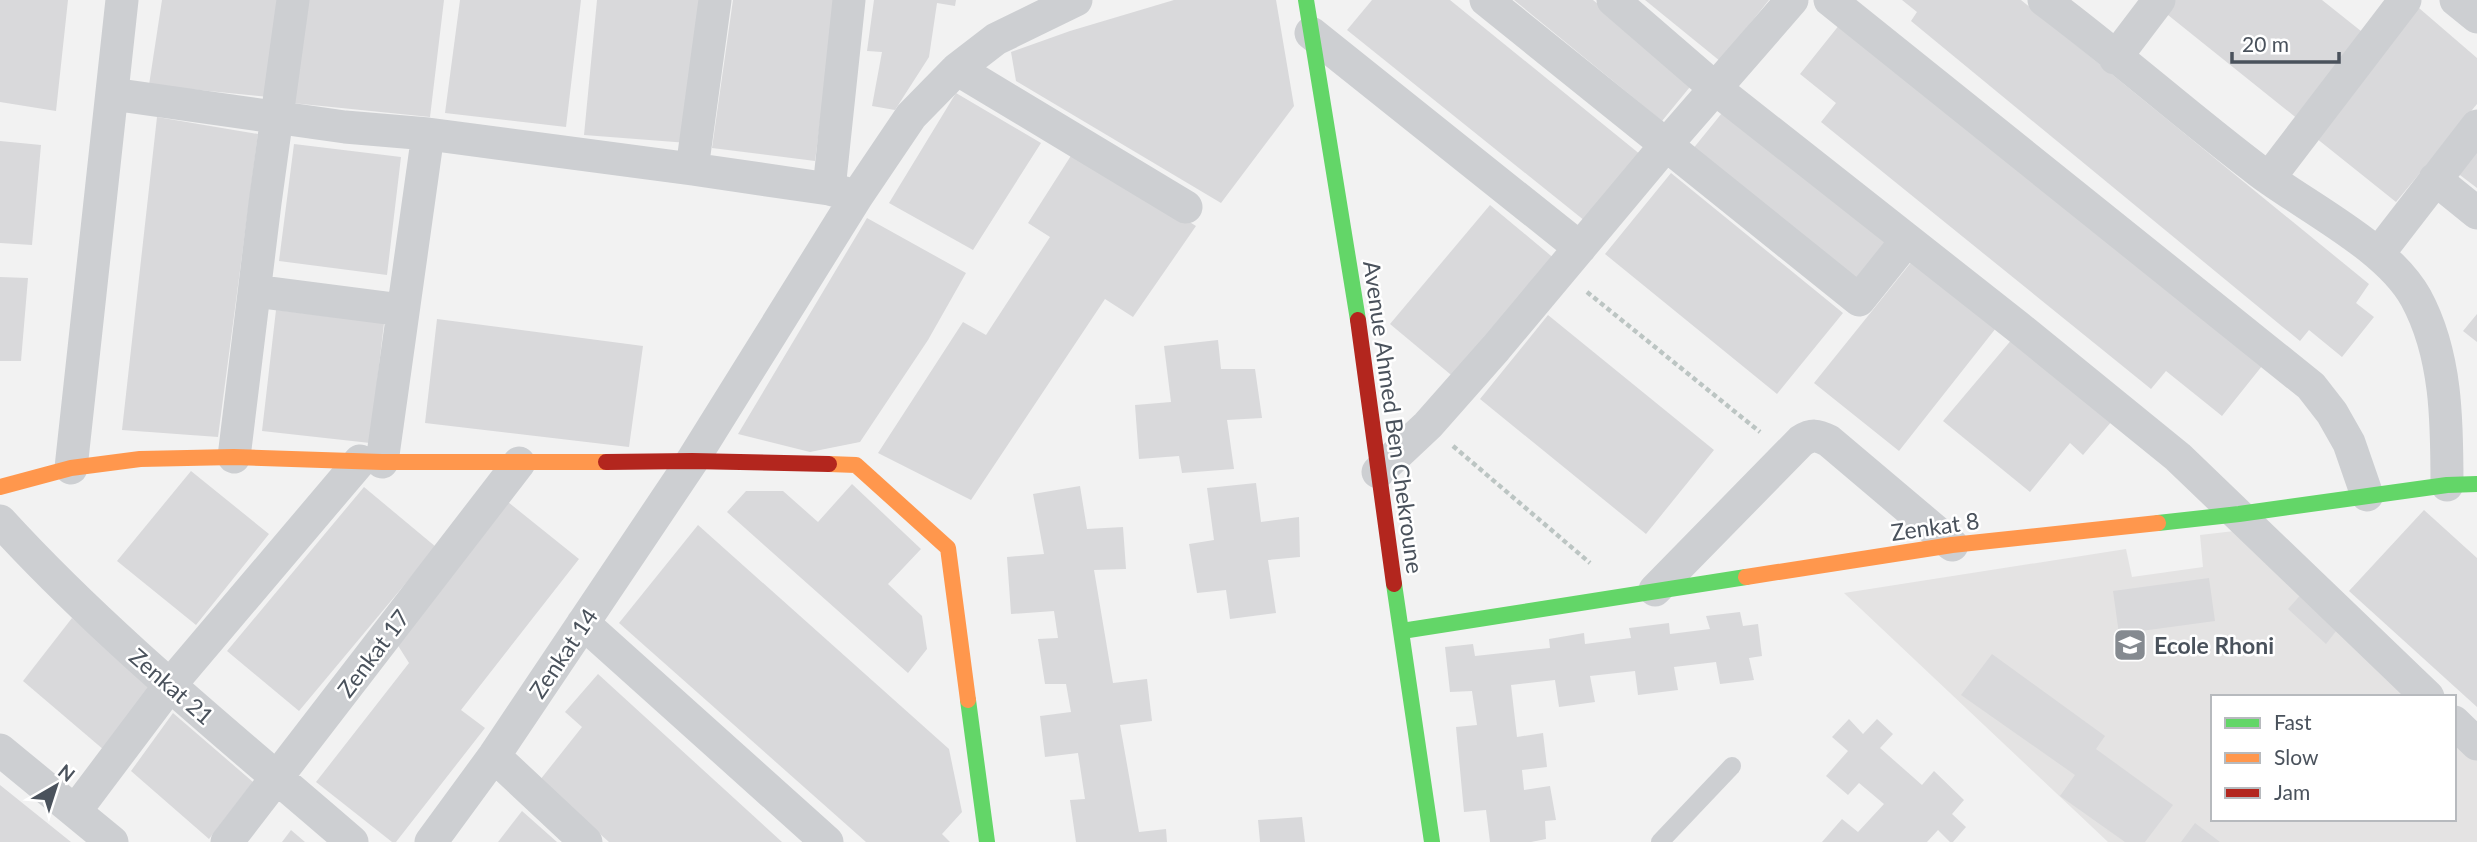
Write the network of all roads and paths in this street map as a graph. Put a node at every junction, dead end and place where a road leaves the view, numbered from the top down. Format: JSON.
{"nodes":[{"id":1,"x":122,"y":0,"type":"edge"},
{"id":2,"x":293,"y":0,"type":"edge"},
{"id":3,"x":715,"y":0,"type":"edge"},
{"id":4,"x":849,"y":0,"type":"edge"},
{"id":5,"x":1076,"y":0,"type":"edge"},
{"id":6,"x":1306,"y":0,"type":"edge"},
{"id":7,"x":1486,"y":0,"type":"edge"},
{"id":8,"x":1612,"y":0,"type":"edge"},
{"id":9,"x":1792,"y":0,"type":"edge"},
{"id":10,"x":1830,"y":0,"type":"edge"},
{"id":11,"x":2044,"y":0,"type":"edge"},
{"id":12,"x":2159,"y":0,"type":"edge"},
{"id":13,"x":2405,"y":0,"type":"edge"},
{"id":14,"x":2456,"y":0,"type":"edge"},
{"id":15,"x":2477,"y":16,"type":"edge"},
{"id":16,"x":1311,"y":33,"type":"junction"},
{"id":17,"x":2115,"y":58,"type":"junction"},
{"id":18,"x":957,"y":69,"type":"junction"},
{"id":19,"x":1716,"y":89,"type":"junction"},
{"id":20,"x":111,"y":94,"type":"junction"},
{"id":21,"x":276,"y":116,"type":"junction"},
{"id":22,"x":2477,"y":127,"type":"edge"},
{"id":23,"x":428,"y":134,"type":"junction"},
{"id":24,"x":1665,"y":146,"type":"junction"},
{"id":25,"x":692,"y":169,"type":"junction"},
{"id":26,"x":2269,"y":178,"type":"junction"},
{"id":27,"x":2435,"y":179,"type":"junction"},
{"id":28,"x":843,"y":193,"type":"junction"},
{"id":29,"x":1186,"y":207,"type":"dead end"},
{"id":30,"x":2477,"y":213,"type":"edge"},
{"id":31,"x":1907,"y":240,"type":"junction"},
{"id":32,"x":2378,"y":254,"type":"junction"},
{"id":33,"x":1570,"y":259,"type":"junction"},
{"id":34,"x":255,"y":291,"type":"junction"},
{"id":35,"x":402,"y":310,"type":"junction"},
{"id":36,"x":1428,"y":425,"type":"junction"},
{"id":37,"x":1787,"y":455,"type":"junction"},
{"id":38,"x":234,"y":457,"type":"junction"},
{"id":39,"x":692,"y":461,"type":"junction"},
{"id":40,"x":371,"y":462,"type":"junction"},
{"id":41,"x":519,"y":463,"type":"junction"},
{"id":42,"x":71,"y":468,"type":"junction"},
{"id":43,"x":1378,"y":472,"type":"junction"},
{"id":44,"x":2462,"y":485,"type":"edge"},
{"id":45,"x":0,"y":487,"type":"edge"},
{"id":46,"x":2367,"y":495,"type":"junction"},
{"id":47,"x":2239,"y":514,"type":"junction"},
{"id":48,"x":0,"y":520,"type":"edge"},
{"id":49,"x":1952,"y":545,"type":"junction"},
{"id":50,"x":1642,"y":593,"type":"junction"},
{"id":51,"x":583,"y":623,"type":"junction"},
{"id":52,"x":1402,"y":631,"type":"junction"},
{"id":53,"x":170,"y":685,"type":"junction"},
{"id":54,"x":2426,"y":695,"type":"edge"},
{"id":55,"x":2456,"y":724,"type":"edge"},
{"id":56,"x":2477,"y":744,"type":"edge"},
{"id":57,"x":0,"y":750,"type":"edge"},
{"id":58,"x":494,"y":756,"type":"junction"},
{"id":59,"x":1732,"y":766,"type":"dead end"},
{"id":60,"x":278,"y":778,"type":"junction"},
{"id":61,"x":76,"y":810,"type":"junction"},
{"id":62,"x":112,"y":842,"type":"edge"},
{"id":63,"x":227,"y":842,"type":"edge"},
{"id":64,"x":352,"y":842,"type":"edge"},
{"id":65,"x":431,"y":842,"type":"edge"},
{"id":66,"x":586,"y":842,"type":"edge"},
{"id":67,"x":827,"y":842,"type":"edge"},
{"id":68,"x":987,"y":842,"type":"edge"},
{"id":69,"x":1432,"y":842,"type":"edge"},
{"id":70,"x":1660,"y":842,"type":"edge"}],
"edges":[{"from":1,"to":20,"type":"street"},
{"from":2,"to":21,"type":"street"},
{"from":3,"to":25,"type":"street"},
{"from":4,"to":28,"type":"street"},
{"from":5,"to":18,"type":"street","name":"Zenkat 14"},
{"from":6,"to":16,"type":"street","name":"Avenue Ahmed Ben Chekroune"},
{"from":7,"to":24,"type":"street"},
{"from":8,"to":19,"type":"street"},
{"from":9,"to":19,"type":"street"},
{"from":10,"to":46,"type":"street"},
{"from":11,"to":17,"type":"street"},
{"from":12,"to":17,"type":"street"},
{"from":13,"to":26,"type":"street"},
{"from":14,"to":15,"type":"street"},
{"from":16,"to":33,"type":"street"},
{"from":16,"to":43,"type":"street","name":"Avenue Ahmed Ben Chekroune"},
{"from":17,"to":26,"type":"street"},
{"from":18,"to":28,"type":"street","name":"Zenkat 14"},
{"from":18,"to":29,"type":"street"},
{"from":19,"to":24,"type":"street"},
{"from":19,"to":31,"type":"street"},
{"from":20,"to":21,"type":"street"},
{"from":20,"to":42,"type":"street"},
{"from":21,"to":23,"type":"street"},
{"from":21,"to":34,"type":"street"},
{"from":22,"to":27,"type":"street"},
{"from":23,"to":25,"type":"street"},
{"from":23,"to":35,"type":"street"},
{"from":24,"to":31,"type":"street"},
{"from":24,"to":33,"type":"street"},
{"from":25,"to":28,"type":"street"},
{"from":26,"to":32,"type":"street"},
{"from":27,"to":30,"type":"street"},
{"from":27,"to":32,"type":"street"},
{"from":28,"to":39,"type":"street","name":"Zenkat 14"},
{"from":31,"to":47,"type":"street"},
{"from":32,"to":44,"type":"street"},
{"from":33,"to":36,"type":"street"},
{"from":33,"to":37,"type":"path"},
{"from":34,"to":35,"type":"street"},
{"from":34,"to":38,"type":"street"},
{"from":35,"to":40,"type":"street"},
{"from":36,"to":43,"type":"street"},
{"from":36,"to":50,"type":"path"},
{"from":37,"to":49,"type":"street"},
{"from":37,"to":50,"type":"street"},
{"from":38,"to":40,"type":"street"},
{"from":38,"to":42,"type":"street"},
{"from":39,"to":41,"type":"street"},
{"from":39,"to":51,"type":"street","name":"Zenkat 14"},
{"from":39,"to":68,"type":"street"},
{"from":40,"to":41,"type":"street"},
{"from":40,"to":53,"type":"street"},
{"from":41,"to":60,"type":"street","name":"Zenkat 17"},
{"from":42,"to":45,"type":"street"},
{"from":43,"to":52,"type":"street","name":"Avenue Ahmed Ben Chekroune"},
{"from":44,"to":46,"type":"street","name":"Zenkat 8"},
{"from":46,"to":47,"type":"street","name":"Zenkat 8"},
{"from":47,"to":49,"type":"street","name":"Zenkat 8"},
{"from":47,"to":54,"type":"street"},
{"from":48,"to":53,"type":"street","name":"Zenkat 21"},
{"from":49,"to":50,"type":"street","name":"Zenkat 8"},
{"from":50,"to":52,"type":"street","name":"Zenkat 8"},
{"from":51,"to":58,"type":"street","name":"Zenkat 14"},
{"from":51,"to":67,"type":"street"},
{"from":52,"to":69,"type":"street","name":"Avenue Ahmed Ben Chekroune"},
{"from":53,"to":60,"type":"street","name":"Zenkat 21"},
{"from":53,"to":61,"type":"street"},
{"from":55,"to":56,"type":"street"},
{"from":57,"to":61,"type":"street"},
{"from":58,"to":65,"type":"street","name":"Zenkat 14"},
{"from":58,"to":66,"type":"street"},
{"from":59,"to":70,"type":"lane"},
{"from":60,"to":63,"type":"street","name":"Zenkat 17"},
{"from":60,"to":64,"type":"street","name":"Zenkat 21"},
{"from":61,"to":62,"type":"street"}]}
